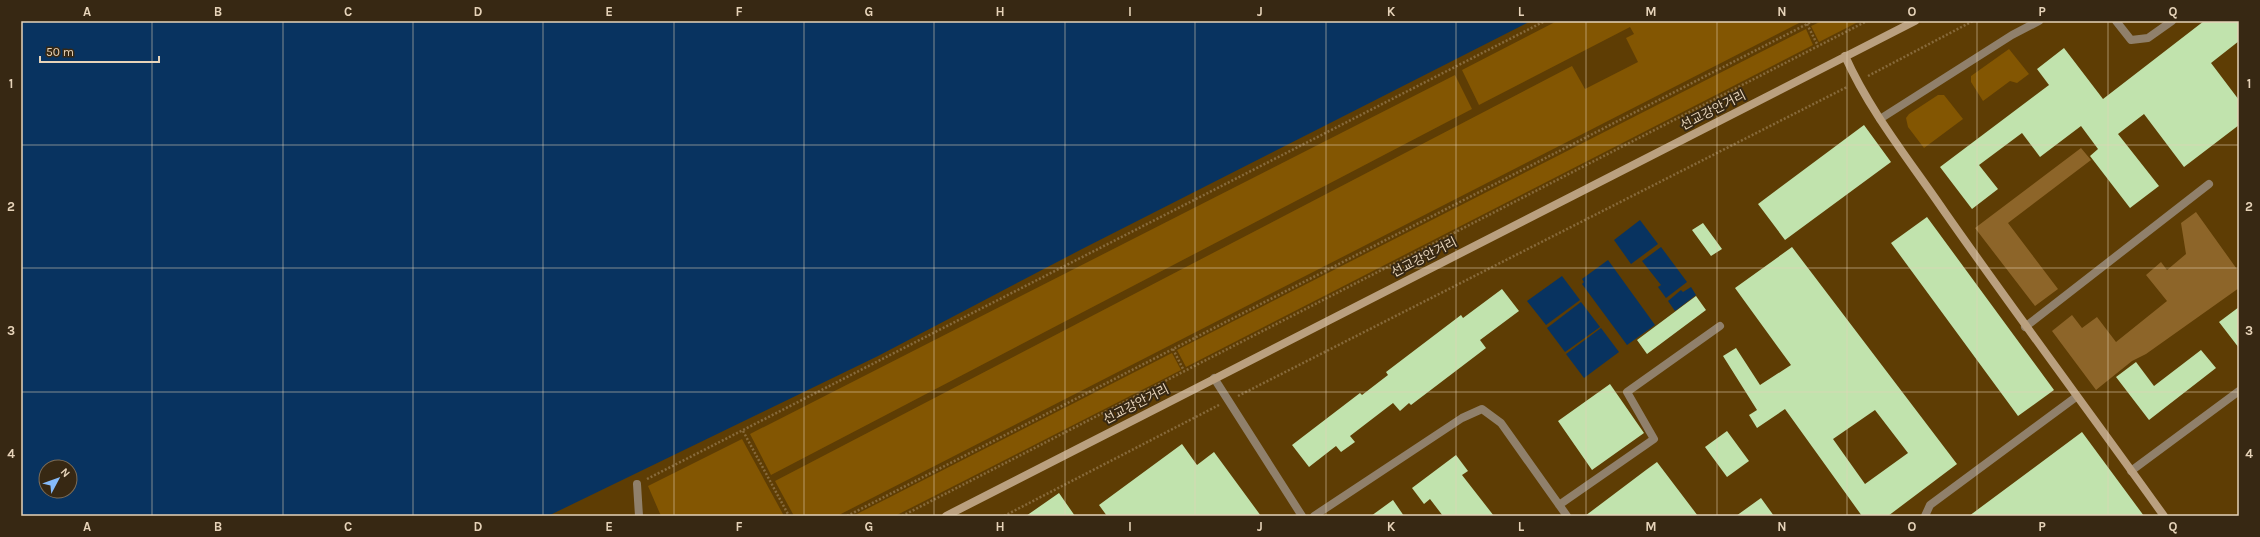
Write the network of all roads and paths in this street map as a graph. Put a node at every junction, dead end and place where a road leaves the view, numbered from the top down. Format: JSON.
{"nodes":[{"id":1,"x":1545,"y":21,"type":"edge"},
{"id":2,"x":1813,"y":21,"type":"edge"},
{"id":3,"x":1867,"y":21,"type":"edge"},
{"id":4,"x":1915,"y":21,"type":"edge"},
{"id":5,"x":1974,"y":21,"type":"edge"},
{"id":6,"x":2039,"y":21,"type":"edge"},
{"id":7,"x":2116,"y":21,"type":"edge"},
{"id":8,"x":2172,"y":21,"type":"edge"},
{"id":9,"x":1807,"y":24,"type":"junction"},
{"id":10,"x":1818,"y":46,"type":"junction"},
{"id":11,"x":1845,"y":56,"type":"junction"},
{"id":12,"x":1857,"y":82,"type":"junction"},
{"id":13,"x":1880,"y":119,"type":"junction"},
{"id":14,"x":2209,"y":184,"type":"dead end"},
{"id":15,"x":1720,"y":326,"type":"dead end"},
{"id":16,"x":2025,"y":327,"type":"junction"},
{"id":17,"x":1173,"y":349,"type":"junction"},
{"id":18,"x":1184,"y":371,"type":"junction"},
{"id":19,"x":1214,"y":378,"type":"junction"},
{"id":20,"x":2239,"y":391,"type":"edge"},
{"id":21,"x":2076,"y":397,"type":"junction"},
{"id":22,"x":1227,"y":401,"type":"junction"},
{"id":23,"x":743,"y":431,"type":"junction"},
{"id":24,"x":2131,"y":470,"type":"junction"},
{"id":25,"x":637,"y":484,"type":"joint"},
{"id":26,"x":1559,"y":505,"type":"junction"},
{"id":27,"x":640,"y":516,"type":"edge"},
{"id":28,"x":789,"y":516,"type":"edge"},
{"id":29,"x":847,"y":516,"type":"edge"},
{"id":30,"x":902,"y":516,"type":"edge"},
{"id":31,"x":946,"y":516,"type":"edge"},
{"id":32,"x":1004,"y":516,"type":"edge"},
{"id":33,"x":1302,"y":516,"type":"edge"},
{"id":34,"x":1314,"y":516,"type":"edge"},
{"id":35,"x":1567,"y":516,"type":"edge"},
{"id":36,"x":1925,"y":516,"type":"edge"},
{"id":37,"x":2164,"y":516,"type":"edge"}],
"edges":[{"from":1,"to":23,"type":"path"},
{"from":2,"to":9,"type":"path"},
{"from":3,"to":10,"type":"path"},
{"from":4,"to":11,"type":"main road","name":"선교강안거리"},
{"from":5,"to":12,"type":"path"},
{"from":6,"to":13,"type":"street"},
{"from":7,"to":8,"type":"street"},
{"from":9,"to":10,"type":"path"},
{"from":9,"to":17,"type":"path"},
{"from":10,"to":18,"type":"path"},
{"from":11,"to":12,"type":"main road"},
{"from":11,"to":19,"type":"main road","name":"선교강안거리"},
{"from":12,"to":13,"type":"main road"},
{"from":12,"to":22,"type":"path"},
{"from":13,"to":16,"type":"main road"},
{"from":14,"to":16,"type":"street"},
{"from":15,"to":26,"type":"street"},
{"from":16,"to":21,"type":"main road"},
{"from":17,"to":18,"type":"path"},
{"from":17,"to":29,"type":"path"},
{"from":18,"to":30,"type":"path"},
{"from":19,"to":22,"type":"street"},
{"from":19,"to":31,"type":"main road","name":"선교강안거리"},
{"from":20,"to":24,"type":"street"},
{"from":21,"to":24,"type":"main road"},
{"from":21,"to":36,"type":"street"},
{"from":22,"to":32,"type":"path"},
{"from":22,"to":33,"type":"street"},
{"from":23,"to":25,"type":"path"},
{"from":23,"to":28,"type":"path"},
{"from":24,"to":37,"type":"main road"},
{"from":25,"to":27,"type":"street"},
{"from":26,"to":34,"type":"street"},
{"from":26,"to":35,"type":"street"}]}
